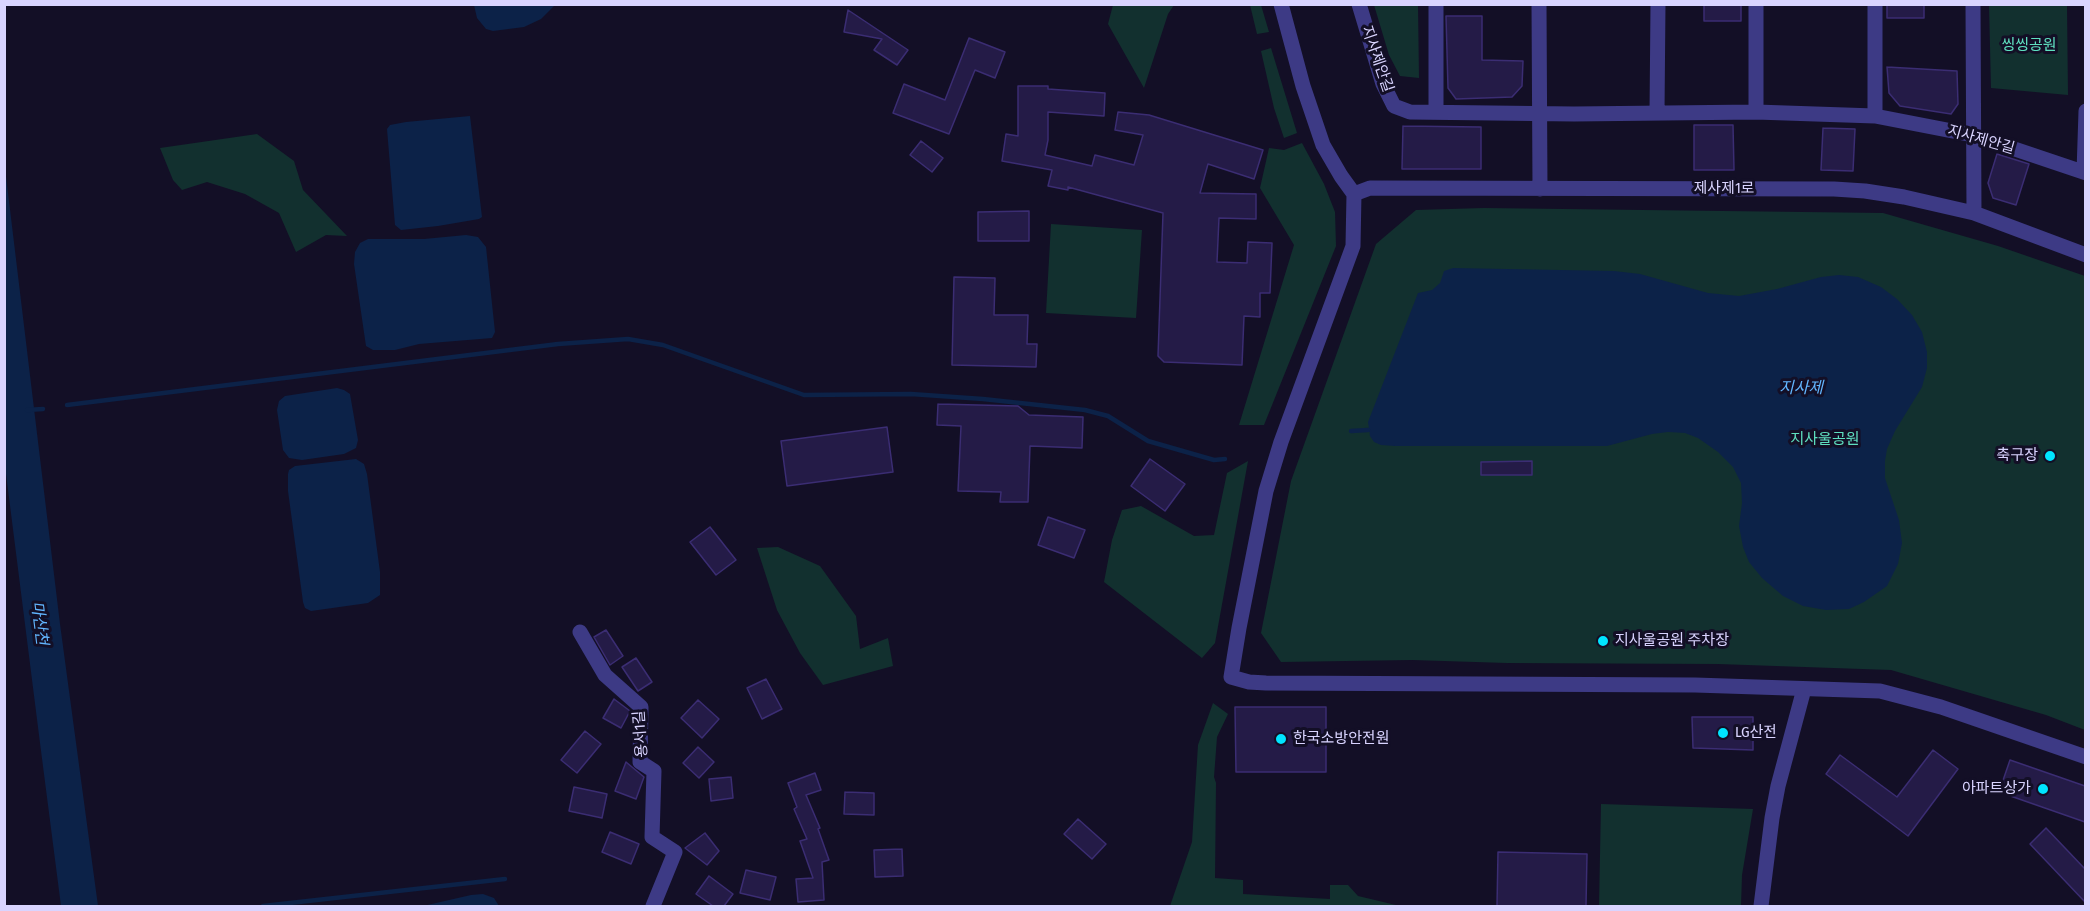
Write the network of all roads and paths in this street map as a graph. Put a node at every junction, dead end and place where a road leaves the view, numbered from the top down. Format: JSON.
{"nodes":[{"id":1,"x":1281,"y":4,"type":"edge"},
{"id":2,"x":1359,"y":4,"type":"edge"},
{"id":3,"x":1436,"y":4,"type":"edge"},
{"id":4,"x":1539,"y":4,"type":"edge"},
{"id":5,"x":1658,"y":4,"type":"edge"},
{"id":6,"x":1756,"y":4,"type":"edge"},
{"id":7,"x":1875,"y":4,"type":"edge"},
{"id":8,"x":1973,"y":4,"type":"edge"},
{"id":9,"x":2085,"y":111,"type":"edge"},
{"id":10,"x":1436,"y":112,"type":"junction"},
{"id":11,"x":1756,"y":112,"type":"junction"},
{"id":12,"x":1658,"y":113,"type":"junction"},
{"id":13,"x":1539,"y":114,"type":"junction"},
{"id":14,"x":1875,"y":116,"type":"junction"},
{"id":15,"x":1972,"y":135,"type":"junction"},
{"id":16,"x":2085,"y":172,"type":"edge"},
{"id":17,"x":1540,"y":189,"type":"junction"},
{"id":18,"x":1354,"y":194,"type":"junction"},
{"id":19,"x":1974,"y":213,"type":"junction"},
{"id":20,"x":2085,"y":255,"type":"edge"},
{"id":21,"x":580,"y":632,"type":"dead end"},
{"id":22,"x":1804,"y":689,"type":"junction"},
{"id":23,"x":2085,"y":757,"type":"edge"},
{"id":24,"x":652,"y":906,"type":"edge"},
{"id":25,"x":1761,"y":906,"type":"edge"}],
"edges":[{"from":1,"to":18,"type":"street"},
{"from":2,"to":10,"type":"street","name":"지사제안길"},
{"from":3,"to":10,"type":"street"},
{"from":4,"to":13,"type":"street"},
{"from":5,"to":12,"type":"street"},
{"from":6,"to":11,"type":"street"},
{"from":7,"to":14,"type":"street"},
{"from":8,"to":15,"type":"street"},
{"from":9,"to":16,"type":"street","name":"지사제안길"},
{"from":10,"to":13,"type":"street","name":"지사제안길"},
{"from":11,"to":12,"type":"street","name":"지사제안길"},
{"from":11,"to":14,"type":"street","name":"지사제안길"},
{"from":12,"to":13,"type":"street","name":"지사제안길"},
{"from":13,"to":17,"type":"street"},
{"from":14,"to":15,"type":"street","name":"지사제안길"},
{"from":15,"to":16,"type":"street","name":"지사제안길"},
{"from":15,"to":19,"type":"street"},
{"from":17,"to":18,"type":"street","name":"제사제1로"},
{"from":17,"to":19,"type":"street","name":"제사제1로"},
{"from":18,"to":22,"type":"street"},
{"from":19,"to":20,"type":"street","name":"제사제1로"},
{"from":21,"to":24,"type":"street","name":"용서1길"},
{"from":22,"to":23,"type":"street"},
{"from":22,"to":25,"type":"street"}]}
